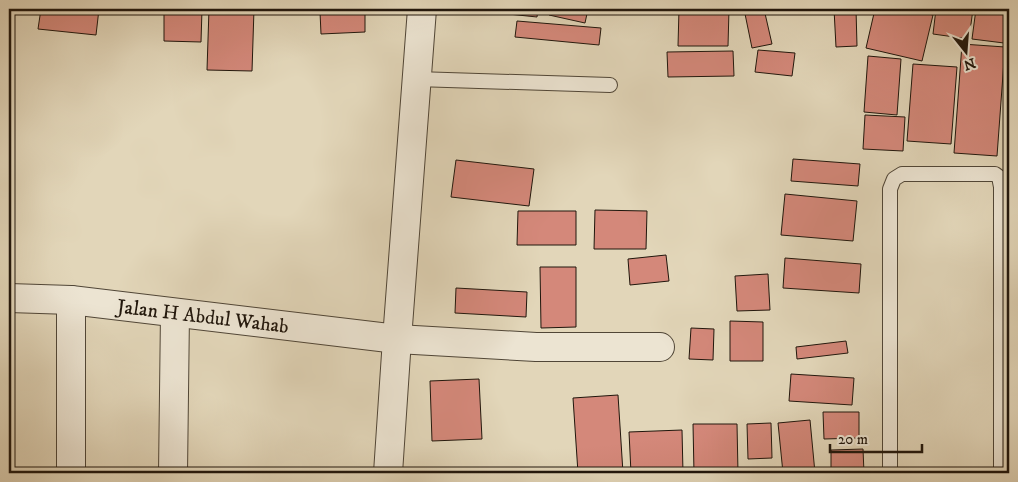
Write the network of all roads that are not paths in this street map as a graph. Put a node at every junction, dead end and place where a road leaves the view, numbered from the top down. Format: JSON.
{"nodes":[{"id":1,"x":422,"y":9,"type":"edge"},
{"id":2,"x":416,"y":79,"type":"junction"},
{"id":3,"x":610,"y":85,"type":"dead end"},
{"id":4,"x":9,"y":298,"type":"edge"},
{"id":5,"x":71,"y":300,"type":"junction"},
{"id":6,"x":175,"y":313,"type":"junction"},
{"id":7,"x":397,"y":339,"type":"junction"},
{"id":8,"x":660,"y":347,"type":"dead end"},
{"id":9,"x":72,"y":473,"type":"edge"},
{"id":10,"x":173,"y":473,"type":"edge"},
{"id":11,"x":388,"y":473,"type":"edge"},
{"id":12,"x":890,"y":473,"type":"edge"},
{"id":13,"x":1001,"y":473,"type":"edge"}],
"edges":[{"from":1,"to":2,"type":"street"},
{"from":2,"to":3,"type":"lane"},
{"from":2,"to":7,"type":"street"},
{"from":4,"to":5,"type":"street","name":"Jalan H Abdul Wahab"},
{"from":5,"to":6,"type":"street","name":"Jalan H Abdul Wahab"},
{"from":5,"to":9,"type":"street"},
{"from":6,"to":7,"type":"street","name":"Jalan H Abdul Wahab"},
{"from":6,"to":10,"type":"street"},
{"from":7,"to":8,"type":"street","name":"Jalan H Abdul Wahab"},
{"from":7,"to":11,"type":"street"},
{"from":12,"to":13,"type":"lane"}]}
